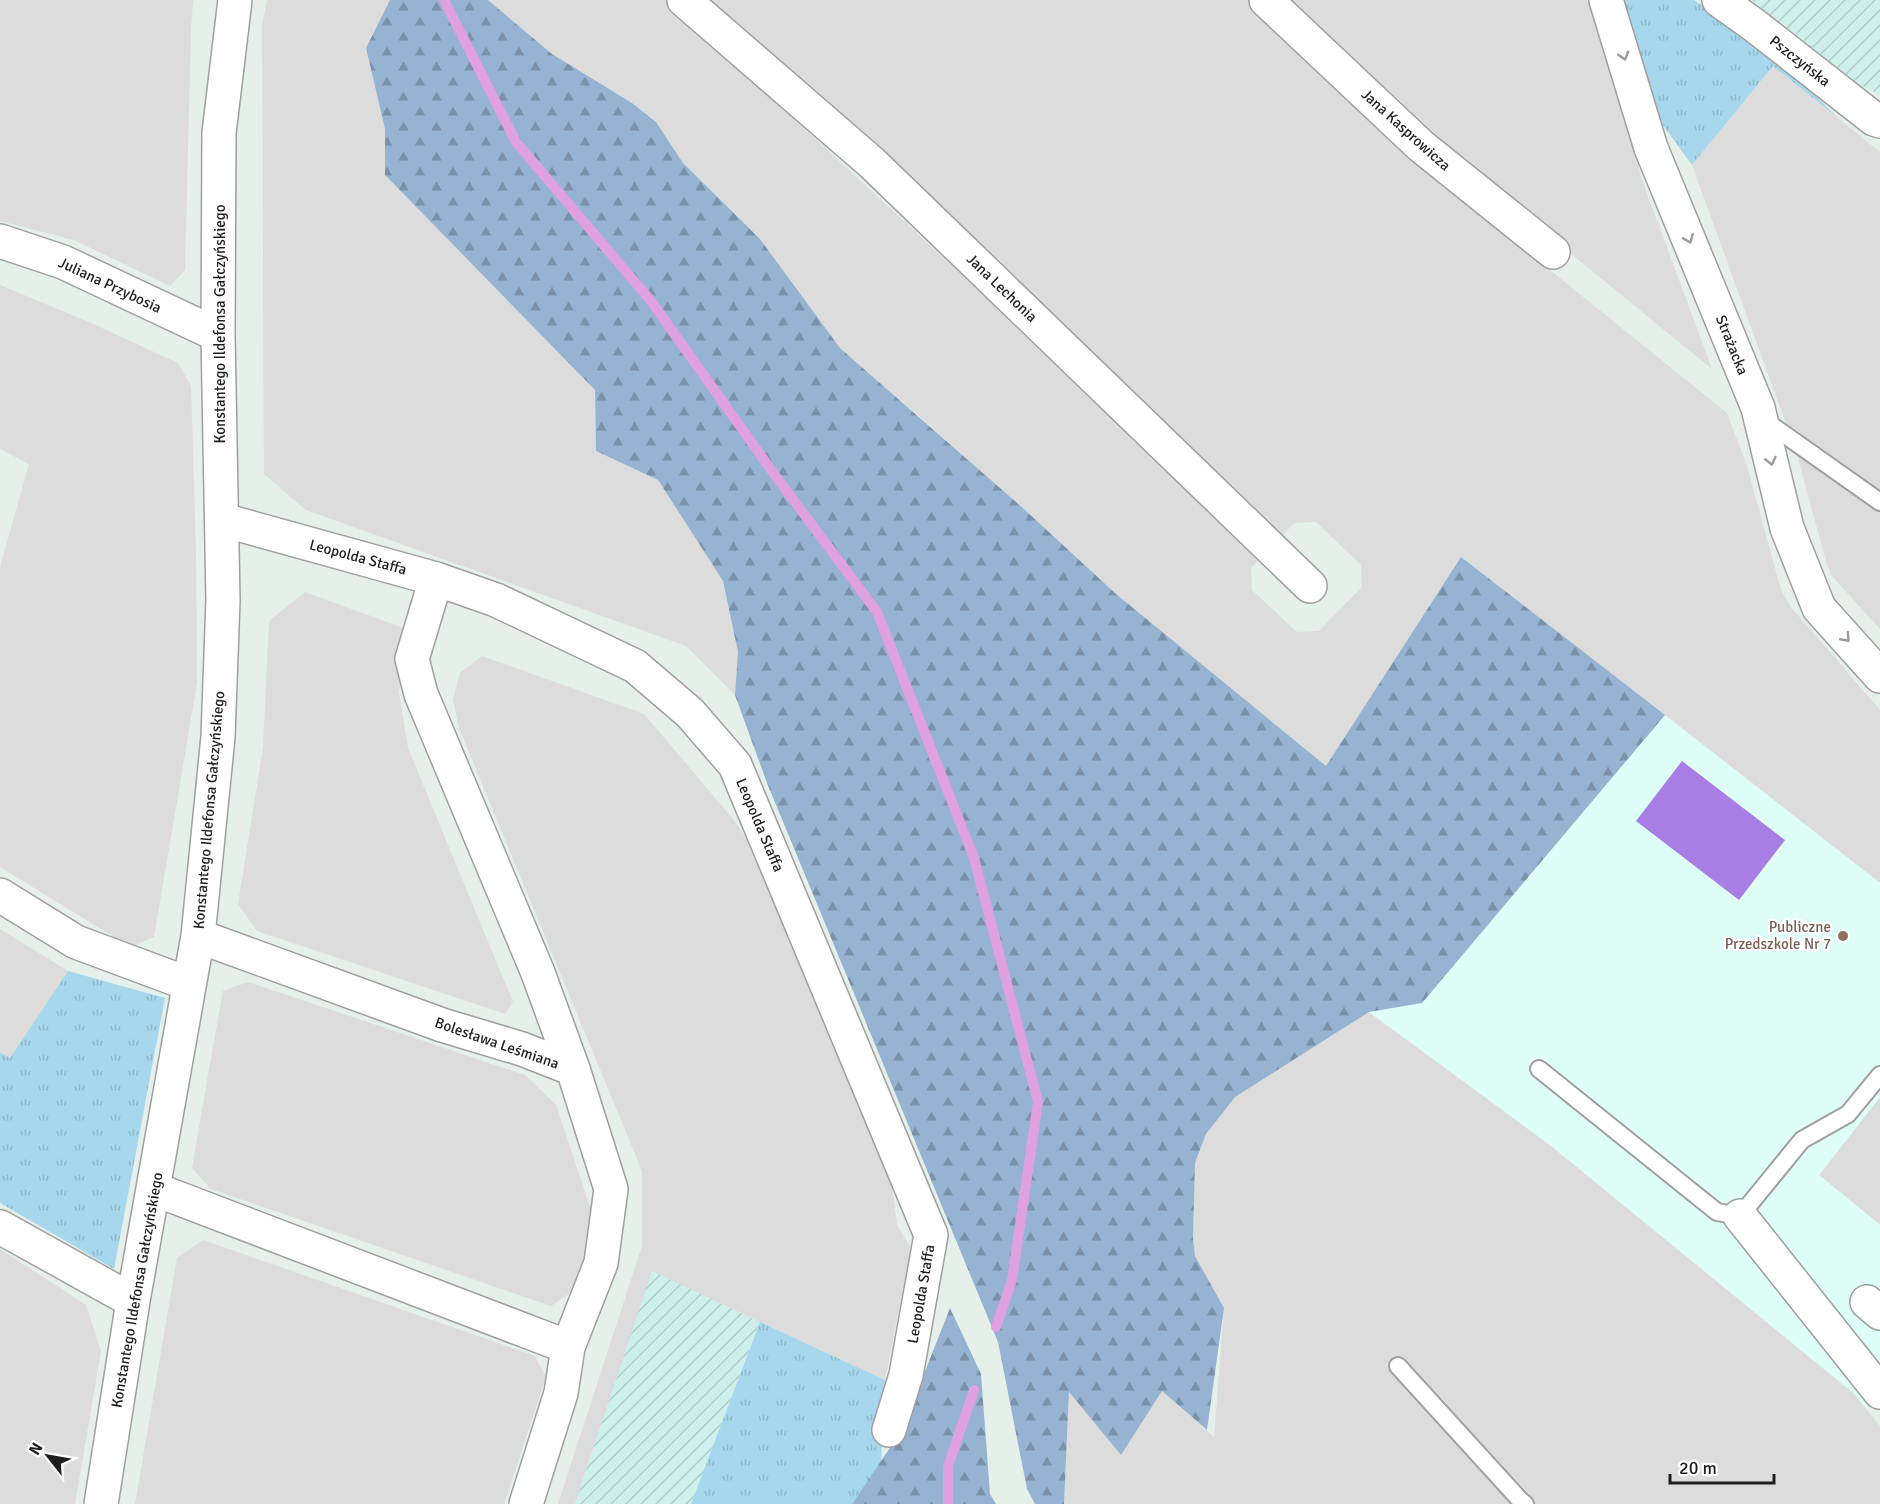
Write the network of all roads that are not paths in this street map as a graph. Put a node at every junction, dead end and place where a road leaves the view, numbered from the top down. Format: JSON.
{"nodes":[{"id":1,"x":236,"y":0,"type":"edge"},
{"id":2,"x":684,"y":0,"type":"edge"},
{"id":3,"x":1266,"y":0,"type":"edge"},
{"id":4,"x":1606,"y":0,"type":"edge"},
{"id":5,"x":1719,"y":0,"type":"edge"},
{"id":6,"x":1880,"y":121,"type":"edge"},
{"id":7,"x":0,"y":242,"type":"edge"},
{"id":8,"x":1553,"y":252,"type":"dead end"},
{"id":9,"x":218,"y":335,"type":"junction"},
{"id":10,"x":1761,"y":418,"type":"junction"},
{"id":11,"x":1880,"y":502,"type":"edge"},
{"id":12,"x":223,"y":520,"type":"junction"},
{"id":13,"x":436,"y":579,"type":"junction"},
{"id":14,"x":1310,"y":586,"type":"dead end"},
{"id":15,"x":1880,"y":676,"type":"edge"},
{"id":16,"x":0,"y":895,"type":"edge"},
{"id":17,"x":198,"y":936,"type":"junction"},
{"id":18,"x":189,"y":984,"type":"junction"},
{"id":19,"x":573,"y":1069,"type":"junction"},
{"id":20,"x":1539,"y":1069,"type":"dead end"},
{"id":21,"x":1880,"y":1075,"type":"edge"},
{"id":22,"x":154,"y":1189,"type":"junction"},
{"id":23,"x":1740,"y":1216,"type":"junction"},
{"id":24,"x":0,"y":1227,"type":"edge"},
{"id":25,"x":133,"y":1301,"type":"junction"},
{"id":26,"x":568,"y":1347,"type":"junction"},
{"id":27,"x":1398,"y":1366,"type":"dead end"},
{"id":28,"x":1880,"y":1392,"type":"edge"},
{"id":29,"x":889,"y":1430,"type":"dead end"},
{"id":30,"x":101,"y":1504,"type":"edge"},
{"id":31,"x":526,"y":1504,"type":"edge"},
{"id":32,"x":1525,"y":1504,"type":"edge"}],
"edges":[{"from":1,"to":9,"type":"street","name":"Konstantego Ildefonsa Gałczyńskiego"},
{"from":2,"to":14,"type":"street","name":"Jana Lechonia"},
{"from":3,"to":8,"type":"street","name":"Jana Kasprowicza"},
{"from":4,"to":10,"type":"street","name":"Strażacka","one_way":true},
{"from":5,"to":6,"type":"street","name":"Pszczyńska"},
{"from":7,"to":9,"type":"street","name":"Juliana Przybosia"},
{"from":9,"to":12,"type":"street","name":"Konstantego Ildefonsa Gałczyńskiego"},
{"from":10,"to":11,"type":"lane"},
{"from":10,"to":15,"type":"street","name":"Strażacka","one_way":true},
{"from":12,"to":13,"type":"street","name":"Leopolda Staffa"},
{"from":12,"to":17,"type":"street","name":"Konstantego Ildefonsa Gałczyńskiego"},
{"from":13,"to":19,"type":"street"},
{"from":13,"to":29,"type":"street","name":"Leopolda Staffa"},
{"from":16,"to":18,"type":"street"},
{"from":17,"to":18,"type":"street","name":"Konstantego Ildefonsa Gałczyńskiego"},
{"from":17,"to":19,"type":"street","name":"Bolesława Leśmiana"},
{"from":18,"to":22,"type":"street","name":"Konstantego Ildefonsa Gałczyńskiego"},
{"from":19,"to":26,"type":"street","name":"Bolesława Leśmiana"},
{"from":20,"to":23,"type":"lane"},
{"from":21,"to":23,"type":"lane"},
{"from":22,"to":25,"type":"street","name":"Konstantego Ildefonsa Gałczyńskiego"},
{"from":22,"to":26,"type":"street"},
{"from":23,"to":28,"type":"street"},
{"from":24,"to":25,"type":"street"},
{"from":25,"to":30,"type":"street","name":"Konstantego Ildefonsa Gałczyńskiego"},
{"from":26,"to":31,"type":"street","name":"Bolesława Leśmiana"},
{"from":27,"to":32,"type":"lane"}]}
